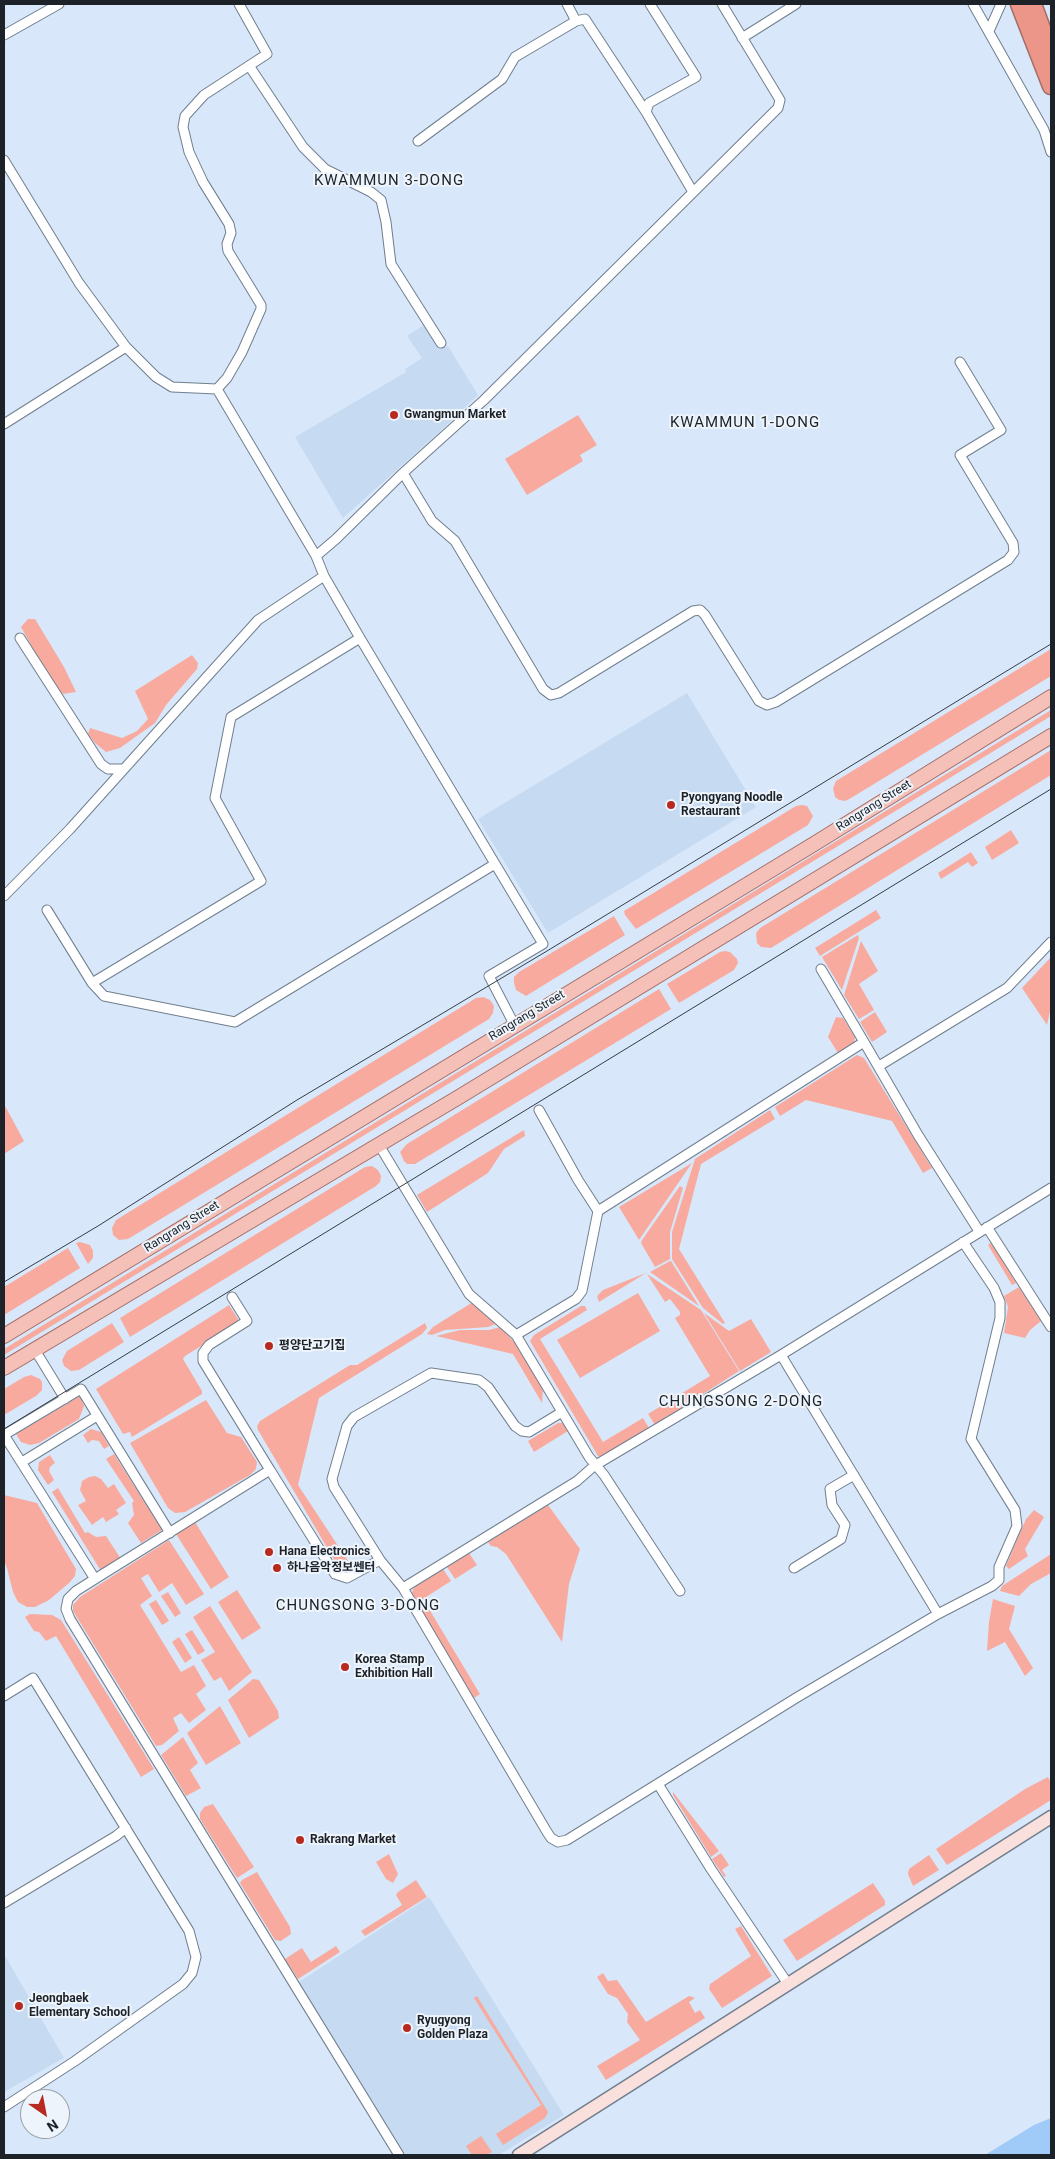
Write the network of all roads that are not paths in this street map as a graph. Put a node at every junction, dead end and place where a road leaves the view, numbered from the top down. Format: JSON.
{"nodes":[{"id":1,"x":59,"y":4,"type":"edge"},
{"id":2,"x":239,"y":4,"type":"edge"},
{"id":3,"x":567,"y":4,"type":"edge"},
{"id":4,"x":650,"y":4,"type":"edge"},
{"id":5,"x":722,"y":4,"type":"edge"},
{"id":6,"x":796,"y":4,"type":"edge"},
{"id":7,"x":973,"y":4,"type":"edge"},
{"id":8,"x":1001,"y":4,"type":"edge"},
{"id":9,"x":1019,"y":4,"type":"edge"},
{"id":10,"x":1033,"y":4,"type":"edge"},
{"id":11,"x":576,"y":22,"type":"junction"},
{"id":12,"x":989,"y":31,"type":"junction"},
{"id":13,"x":4,"y":35,"type":"edge"},
{"id":14,"x":742,"y":38,"type":"junction"},
{"id":15,"x":1051,"y":53,"type":"edge"},
{"id":16,"x":250,"y":67,"type":"junction"},
{"id":17,"x":1051,"y":86,"type":"edge"},
{"id":18,"x":646,"y":112,"type":"junction"},
{"id":19,"x":1047,"y":129,"type":"edge"},
{"id":20,"x":418,"y":141,"type":"dead end"},
{"id":21,"x":1051,"y":152,"type":"edge"},
{"id":22,"x":4,"y":160,"type":"edge"},
{"id":23,"x":693,"y":192,"type":"junction"},
{"id":24,"x":441,"y":343,"type":"dead end"},
{"id":25,"x":126,"y":347,"type":"junction"},
{"id":26,"x":960,"y":362,"type":"dead end"},
{"id":27,"x":217,"y":389,"type":"junction"},
{"id":28,"x":4,"y":424,"type":"edge"},
{"id":29,"x":403,"y":473,"type":"junction"},
{"id":30,"x":316,"y":556,"type":"junction"},
{"id":31,"x":324,"y":576,"type":"junction"},
{"id":32,"x":20,"y":638,"type":"dead end"},
{"id":33,"x":360,"y":638,"type":"junction"},
{"id":34,"x":1051,"y":697,"type":"edge"},
{"id":35,"x":1051,"y":736,"type":"edge"},
{"id":36,"x":124,"y":769,"type":"junction"},
{"id":37,"x":495,"y":864,"type":"junction"},
{"id":38,"x":4,"y":896,"type":"edge"},
{"id":39,"x":47,"y":910,"type":"dead end"},
{"id":40,"x":1051,"y":942,"type":"edge"},
{"id":41,"x":821,"y":969,"type":"dead end"},
{"id":42,"x":92,"y":983,"type":"junction"},
{"id":43,"x":514,"y":1024,"type":"junction"},
{"id":44,"x":864,"y":1042,"type":"junction"},
{"id":45,"x":879,"y":1066,"type":"junction"},
{"id":46,"x":539,"y":1110,"type":"dead end"},
{"id":47,"x":379,"y":1145,"type":"junction"},
{"id":48,"x":1051,"y":1188,"type":"edge"},
{"id":49,"x":598,"y":1211,"type":"junction"},
{"id":50,"x":983,"y":1229,"type":"junction"},
{"id":51,"x":963,"y":1242,"type":"junction"},
{"id":52,"x":232,"y":1297,"type":"dead end"},
{"id":53,"x":1051,"y":1327,"type":"edge"},
{"id":54,"x":516,"y":1335,"type":"junction"},
{"id":55,"x":4,"y":1336,"type":"edge"},
{"id":56,"x":35,"y":1350,"type":"junction"},
{"id":57,"x":781,"y":1355,"type":"junction"},
{"id":58,"x":4,"y":1368,"type":"edge"},
{"id":59,"x":65,"y":1399,"type":"junction"},
{"id":60,"x":562,"y":1412,"type":"junction"},
{"id":61,"x":97,"y":1416,"type":"junction"},
{"id":62,"x":22,"y":1462,"type":"junction"},
{"id":63,"x":594,"y":1466,"type":"junction"},
{"id":64,"x":270,"y":1470,"type":"junction"},
{"id":65,"x":854,"y":1475,"type":"junction"},
{"id":66,"x":170,"y":1532,"type":"junction"},
{"id":67,"x":380,"y":1560,"type":"junction"},
{"id":68,"x":794,"y":1568,"type":"dead end"},
{"id":69,"x":95,"y":1579,"type":"junction"},
{"id":70,"x":404,"y":1588,"type":"junction"},
{"id":71,"x":680,"y":1591,"type":"dead end"},
{"id":72,"x":938,"y":1614,"type":"junction"},
{"id":73,"x":4,"y":1696,"type":"edge"},
{"id":74,"x":658,"y":1784,"type":"junction"},
{"id":75,"x":1051,"y":1817,"type":"edge"},
{"id":76,"x":126,"y":1828,"type":"junction"},
{"id":77,"x":4,"y":1903,"type":"edge"},
{"id":78,"x":788,"y":1984,"type":"junction"},
{"id":79,"x":4,"y":2106,"type":"edge"},
{"id":80,"x":399,"y":2155,"type":"edge"},
{"id":81,"x":519,"y":2155,"type":"edge"}],
"edges":[{"from":1,"to":13,"type":"street"},
{"from":2,"to":16,"type":"street"},
{"from":3,"to":11,"type":"street"},
{"from":4,"to":18,"type":"street"},
{"from":5,"to":14,"type":"street"},
{"from":6,"to":14,"type":"street"},
{"from":7,"to":12,"type":"street"},
{"from":8,"to":12,"type":"street"},
{"from":9,"to":17,"type":"highway"},
{"from":10,"to":15,"type":"highway"},
{"from":11,"to":18,"type":"street"},
{"from":11,"to":20,"type":"street"},
{"from":12,"to":19,"type":"street"},
{"from":14,"to":23,"type":"street"},
{"from":16,"to":24,"type":"street"},
{"from":16,"to":27,"type":"street"},
{"from":18,"to":23,"type":"street"},
{"from":19,"to":21,"type":"street"},
{"from":22,"to":25,"type":"street"},
{"from":23,"to":29,"type":"street"},
{"from":25,"to":27,"type":"street"},
{"from":25,"to":28,"type":"street"},
{"from":26,"to":29,"type":"street"},
{"from":27,"to":30,"type":"street"},
{"from":29,"to":30,"type":"street"},
{"from":30,"to":31,"type":"street"},
{"from":31,"to":33,"type":"street"},
{"from":31,"to":36,"type":"street"},
{"from":32,"to":36,"type":"street"},
{"from":33,"to":37,"type":"street"},
{"from":33,"to":42,"type":"street"},
{"from":34,"to":43,"type":"main road","name":"Rangrang Street"},
{"from":35,"to":47,"type":"main road"},
{"from":36,"to":38,"type":"street"},
{"from":37,"to":42,"type":"street"},
{"from":37,"to":43,"type":"street"},
{"from":39,"to":42,"type":"street"},
{"from":40,"to":45,"type":"street"},
{"from":41,"to":44,"type":"street"},
{"from":43,"to":55,"type":"main road","name":"Rangrang Street"},
{"from":44,"to":45,"type":"street"},
{"from":44,"to":49,"type":"street"},
{"from":45,"to":50,"type":"street"},
{"from":46,"to":49,"type":"street"},
{"from":47,"to":54,"type":"street"},
{"from":47,"to":56,"type":"main road"},
{"from":48,"to":50,"type":"street"},
{"from":49,"to":54,"type":"street"},
{"from":50,"to":51,"type":"street"},
{"from":50,"to":53,"type":"street"},
{"from":51,"to":57,"type":"street"},
{"from":51,"to":72,"type":"street"},
{"from":52,"to":64,"type":"street"},
{"from":54,"to":60,"type":"street"},
{"from":56,"to":58,"type":"main road"},
{"from":56,"to":59,"type":"street"},
{"from":57,"to":63,"type":"street"},
{"from":57,"to":65,"type":"street"},
{"from":59,"to":61,"type":"street"},
{"from":59,"to":62,"type":"street"},
{"from":60,"to":63,"type":"street"},
{"from":60,"to":67,"type":"street"},
{"from":61,"to":62,"type":"street"},
{"from":61,"to":66,"type":"street"},
{"from":62,"to":69,"type":"street"},
{"from":63,"to":70,"type":"street"},
{"from":63,"to":71,"type":"street"},
{"from":64,"to":66,"type":"street"},
{"from":64,"to":67,"type":"street"},
{"from":65,"to":68,"type":"street"},
{"from":65,"to":72,"type":"street"},
{"from":66,"to":69,"type":"street"},
{"from":67,"to":70,"type":"street"},
{"from":69,"to":80,"type":"street"},
{"from":70,"to":74,"type":"street"},
{"from":72,"to":74,"type":"street"},
{"from":73,"to":76,"type":"street"},
{"from":74,"to":78,"type":"street"},
{"from":75,"to":78,"type":"main road"},
{"from":76,"to":77,"type":"street"},
{"from":76,"to":79,"type":"street"},
{"from":78,"to":81,"type":"main road"}]}
